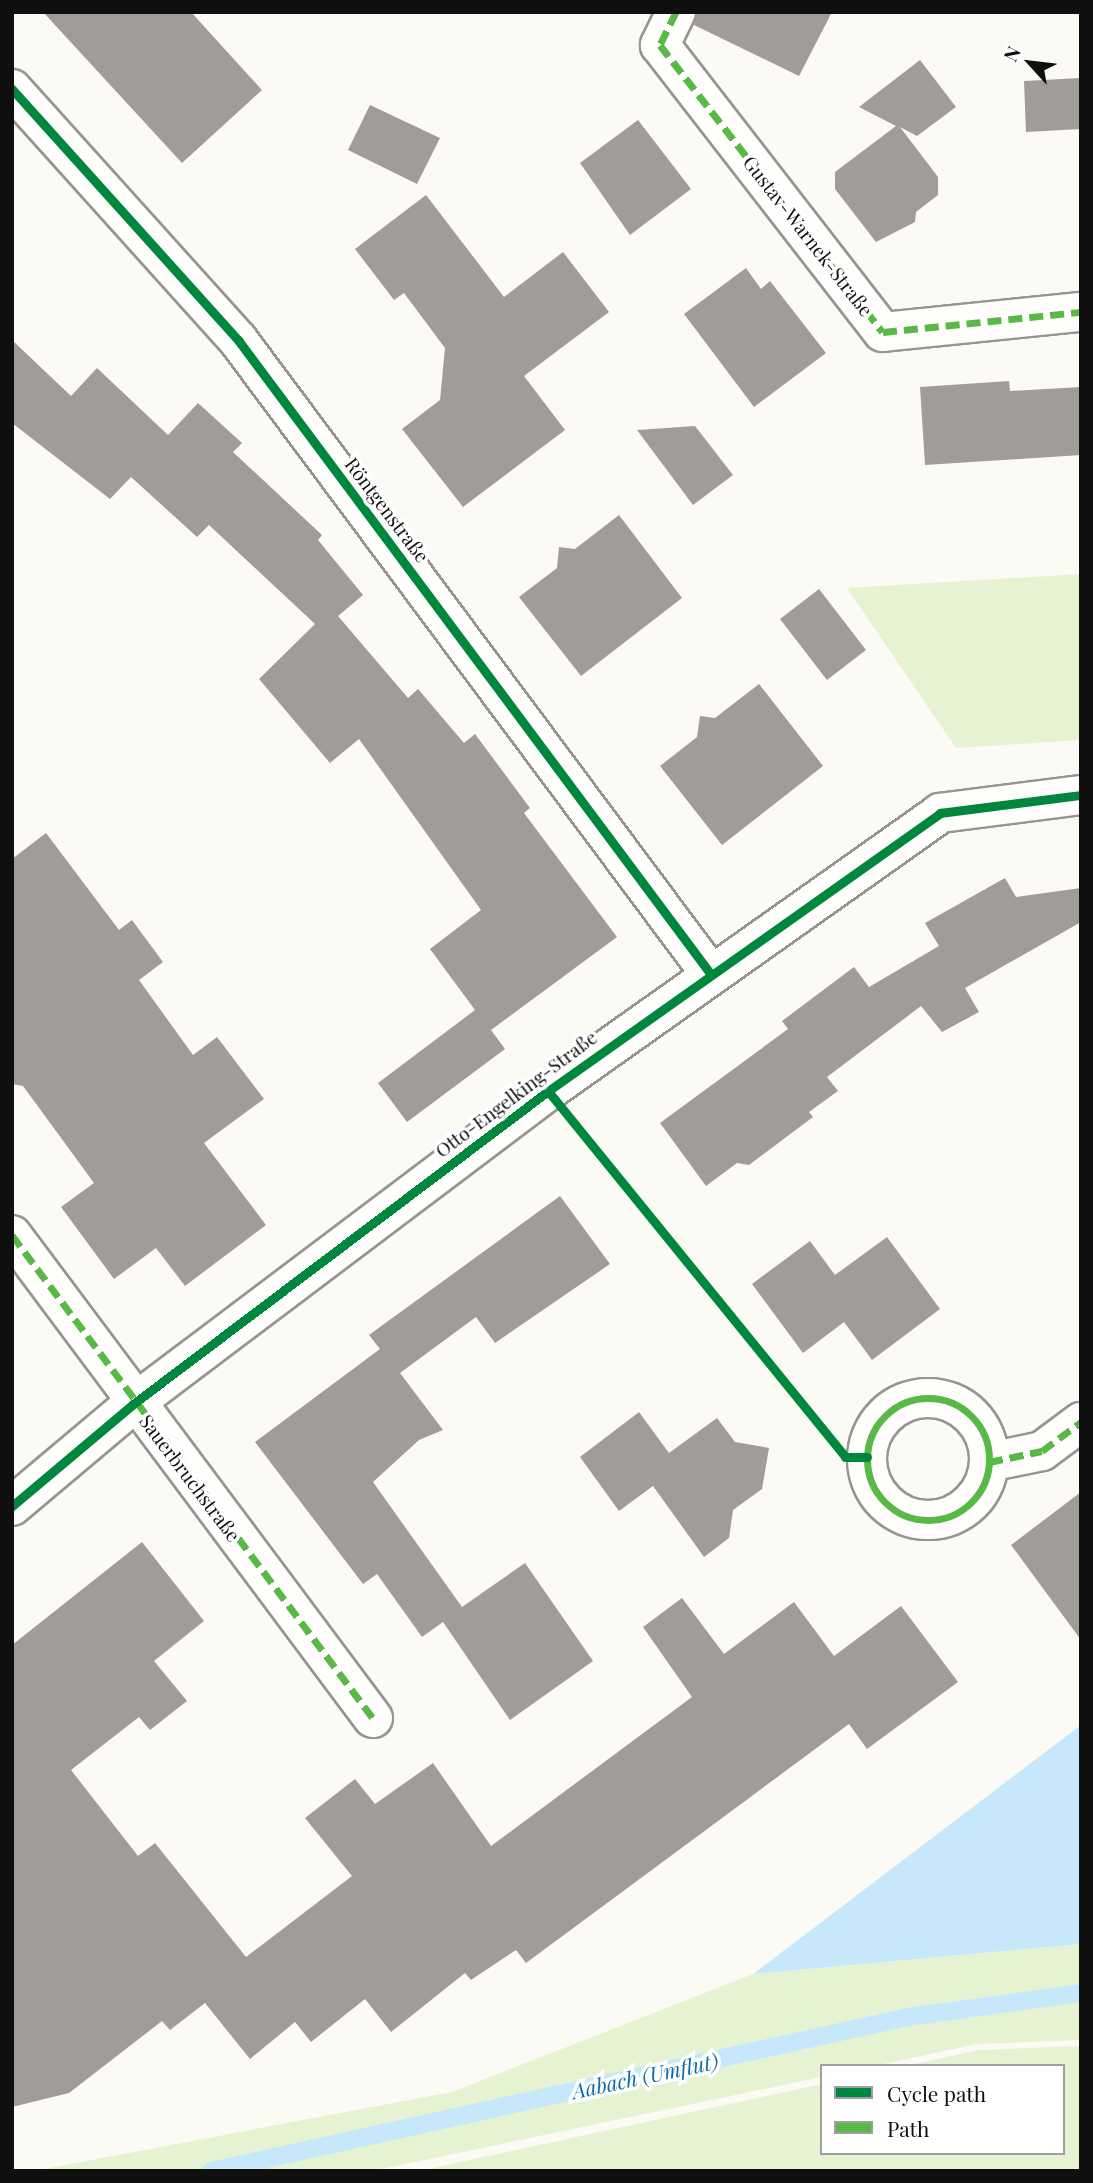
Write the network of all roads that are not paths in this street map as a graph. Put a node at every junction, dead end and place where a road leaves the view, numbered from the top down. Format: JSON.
{"nodes":[{"id":1,"x":676,"y":12,"type":"edge"},
{"id":2,"x":12,"y":89,"type":"edge"},
{"id":3,"x":1081,"y":312,"type":"edge"},
{"id":4,"x":1081,"y":795,"type":"edge"},
{"id":5,"x":709,"y":972,"type":"junction"},
{"id":6,"x":12,"y":1235,"type":"edge"},
{"id":7,"x":133,"y":1404,"type":"junction"},
{"id":8,"x":1081,"y":1422,"type":"edge"},
{"id":9,"x":989,"y":1462,"type":"dead end"},
{"id":10,"x":12,"y":1506,"type":"edge"},
{"id":11,"x":373,"y":1718,"type":"dead end"}],
"edges":[{"from":1,"to":3,"type":"street","name":"Gustav-Warnek-Straße"},
{"from":2,"to":5,"type":"street","name":"Röntgenstraße"},
{"from":4,"to":5,"type":"street","name":"Otto-Engelking-Straße"},
{"from":5,"to":7,"type":"street","name":"Otto-Engelking-Straße"},
{"from":6,"to":7,"type":"street","name":"Sauerbruchstraße"},
{"from":7,"to":10,"type":"street","name":"Otto-Engelking-Straße"},
{"from":7,"to":11,"type":"street","name":"Sauerbruchstraße"},
{"from":8,"to":9,"type":"street"}]}
